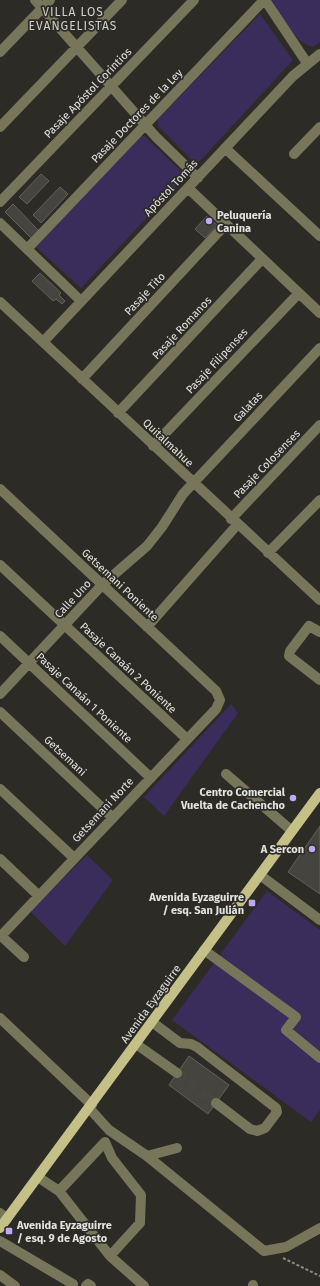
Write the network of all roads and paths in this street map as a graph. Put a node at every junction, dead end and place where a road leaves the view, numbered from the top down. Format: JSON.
{"nodes":[{"id":1,"x":35,"y":0,"type":"edge"},
{"id":2,"x":50,"y":0,"type":"edge"},
{"id":3,"x":122,"y":0,"type":"edge"},
{"id":4,"x":194,"y":0,"type":"edge"},
{"id":5,"x":264,"y":0,"type":"edge"},
{"id":6,"x":42,"y":8,"type":"junction"},
{"id":7,"x":76,"y":47,"type":"junction"},
{"id":8,"x":0,"y":52,"type":"edge"},
{"id":9,"x":320,"y":54,"type":"edge"},
{"id":10,"x":307,"y":63,"type":"junction"},
{"id":11,"x":111,"y":86,"type":"junction"},
{"id":12,"x":145,"y":125,"type":"junction"},
{"id":13,"x":0,"y":126,"type":"edge"},
{"id":14,"x":320,"y":127,"type":"edge"},
{"id":15,"x":225,"y":148,"type":"junction"},
{"id":16,"x":294,"y":154,"type":"dead end"},
{"id":17,"x":198,"y":178,"type":"junction"},
{"id":18,"x":188,"y":188,"type":"junction"},
{"id":19,"x":0,"y":202,"type":"edge"},
{"id":20,"x":0,"y":223,"type":"edge"},
{"id":21,"x":226,"y":224,"type":"junction"},
{"id":22,"x":320,"y":236,"type":"edge"},
{"id":23,"x":27,"y":249,"type":"junction"},
{"id":24,"x":262,"y":258,"type":"junction"},
{"id":25,"x":298,"y":293,"type":"junction"},
{"id":26,"x":81,"y":301,"type":"junction"},
{"id":27,"x":0,"y":302,"type":"edge"},
{"id":28,"x":320,"y":313,"type":"edge"},
{"id":29,"x":43,"y":342,"type":"junction"},
{"id":30,"x":320,"y":348,"type":"edge"},
{"id":31,"x":82,"y":379,"type":"junction"},
{"id":32,"x":118,"y":413,"type":"junction"},
{"id":33,"x":320,"y":425,"type":"edge"},
{"id":34,"x":154,"y":446,"type":"junction"},
{"id":35,"x":193,"y":483,"type":"junction"},
{"id":36,"x":0,"y":489,"type":"edge"},
{"id":37,"x":320,"y":500,"type":"edge"},
{"id":38,"x":234,"y":522,"type":"junction"},
{"id":39,"x":268,"y":553,"type":"junction"},
{"id":40,"x":0,"y":564,"type":"edge"},
{"id":41,"x":102,"y":585,"type":"junction"},
{"id":42,"x":320,"y":600,"type":"edge"},
{"id":43,"x":65,"y":625,"type":"junction"},
{"id":44,"x":147,"y":627,"type":"junction"},
{"id":45,"x":320,"y":632,"type":"edge"},
{"id":46,"x":0,"y":636,"type":"edge"},
{"id":47,"x":29,"y":664,"type":"junction"},
{"id":48,"x":320,"y":680,"type":"edge"},
{"id":49,"x":0,"y":694,"type":"edge"},
{"id":50,"x":220,"y":700,"type":"joint"},
{"id":51,"x":0,"y":712,"type":"edge"},
{"id":52,"x":187,"y":740,"type":"junction"},
{"id":53,"x":226,"y":774,"type":"dead end"},
{"id":54,"x":151,"y":778,"type":"junction"},
{"id":55,"x":0,"y":789,"type":"edge"},
{"id":56,"x":320,"y":793,"type":"edge"},
{"id":57,"x":113,"y":818,"type":"junction"},
{"id":58,"x":292,"y":831,"type":"junction"},
{"id":59,"x":74,"y":858,"type":"junction"},
{"id":60,"x":0,"y":859,"type":"edge"},
{"id":61,"x":260,"y":875,"type":"junction"},
{"id":62,"x":39,"y":896,"type":"junction"},
{"id":63,"x":320,"y":920,"type":"edge"},
{"id":64,"x":1,"y":935,"type":"edge"},
{"id":65,"x":204,"y":950,"type":"junction"},
{"id":66,"x":24,"y":957,"type":"dead end"},
{"id":67,"x":0,"y":1018,"type":"edge"},
{"id":68,"x":152,"y":1022,"type":"junction"},
{"id":69,"x":136,"y":1044,"type":"junction"},
{"id":70,"x":320,"y":1058,"type":"edge"},
{"id":71,"x":177,"y":1074,"type":"tunnel mouth"},
{"id":72,"x":216,"y":1103,"type":"tunnel mouth"},
{"id":73,"x":90,"y":1106,"type":"junction"},
{"id":74,"x":177,"y":1148,"type":"dead end"},
{"id":75,"x":146,"y":1156,"type":"junction"},
{"id":76,"x":38,"y":1177,"type":"junction"},
{"id":77,"x":59,"y":1191,"type":"junction"},
{"id":78,"x":3,"y":1216,"type":"edge"},
{"id":79,"x":0,"y":1228,"type":"edge"},
{"id":80,"x":320,"y":1228,"type":"edge"},
{"id":81,"x":0,"y":1242,"type":"edge"},
{"id":82,"x":264,"y":1251,"type":"junction"},
{"id":83,"x":110,"y":1256,"type":"junction"},
{"id":84,"x":0,"y":1275,"type":"edge"},
{"id":85,"x":320,"y":1276,"type":"edge"},
{"id":86,"x":73,"y":1284,"type":"dead end"},
{"id":87,"x":15,"y":1286,"type":"edge"},
{"id":88,"x":86,"y":1286,"type":"edge"},
{"id":89,"x":91,"y":1286,"type":"edge"},
{"id":90,"x":144,"y":1286,"type":"edge"}],
"edges":[{"from":1,"to":6,"type":"street"},
{"from":2,"to":6,"type":"street"},
{"from":3,"to":7,"type":"street"},
{"from":4,"to":11,"type":"street","name":"Pasaje Apóstol Corintios"},
{"from":5,"to":10,"type":"street"},
{"from":5,"to":12,"type":"street","name":"Pasaje Doctores de la Ley"},
{"from":6,"to":7,"type":"street"},
{"from":6,"to":8,"type":"street"},
{"from":7,"to":11,"type":"street"},
{"from":7,"to":13,"type":"street"},
{"from":9,"to":10,"type":"street","name":"Apóstol Tomás"},
{"from":10,"to":15,"type":"street","name":"Apóstol Tomás"},
{"from":11,"to":12,"type":"street"},
{"from":11,"to":19,"type":"street","name":"Pasaje Apóstol Corintios"},
{"from":12,"to":17,"type":"street"},
{"from":12,"to":23,"type":"street","name":"Pasaje Doctores de la Ley"},
{"from":14,"to":16,"type":"street"},
{"from":15,"to":17,"type":"street","name":"Apóstol Tomás"},
{"from":15,"to":22,"type":"street"},
{"from":17,"to":18,"type":"street","name":"Apóstol Tomás"},
{"from":18,"to":21,"type":"street"},
{"from":18,"to":26,"type":"street","name":"Apóstol Tomás"},
{"from":20,"to":23,"type":"street"},
{"from":21,"to":24,"type":"street"},
{"from":21,"to":31,"type":"street","name":"Pasaje Tito"},
{"from":23,"to":26,"type":"street"},
{"from":24,"to":25,"type":"street"},
{"from":24,"to":32,"type":"street","name":"Pasaje Romanos"},
{"from":25,"to":28,"type":"street"},
{"from":25,"to":34,"type":"street","name":"Pasaje Filipenses"},
{"from":26,"to":29,"type":"street","name":"Apóstol Tomás"},
{"from":27,"to":29,"type":"street","name":"Quitalmahue"},
{"from":29,"to":31,"type":"street","name":"Quitalmahue"},
{"from":30,"to":35,"type":"street","name":"Galatas"},
{"from":31,"to":32,"type":"street","name":"Quitalmahue"},
{"from":32,"to":34,"type":"street","name":"Quitalmahue"},
{"from":33,"to":38,"type":"street","name":"Pasaje Colosenses"},
{"from":34,"to":35,"type":"street","name":"Quitalmahue"},
{"from":35,"to":38,"type":"street","name":"Quitalmahue"},
{"from":35,"to":41,"type":"street","name":"Calle Uno"},
{"from":36,"to":41,"type":"street","name":"Getsemani Poniente"},
{"from":37,"to":39,"type":"street"},
{"from":38,"to":39,"type":"street","name":"Quitalmahue"},
{"from":38,"to":44,"type":"street","name":"Pasaje Colosenses"},
{"from":39,"to":42,"type":"street","name":"Quitalmahue"},
{"from":40,"to":43,"type":"street","name":"Pasaje Canaán 2 Poniente"},
{"from":41,"to":43,"type":"street","name":"Calle Uno"},
{"from":41,"to":44,"type":"street","name":"Getsemani Poniente"},
{"from":43,"to":47,"type":"street","name":"Calle Uno"},
{"from":43,"to":52,"type":"street","name":"Pasaje Canaán 2 Poniente"},
{"from":44,"to":50,"type":"street","name":"Getsemani Poniente"},
{"from":45,"to":48,"type":"street"},
{"from":46,"to":47,"type":"street","name":"Pasaje Canaán 1 Poniente"},
{"from":47,"to":49,"type":"street","name":"Calle Uno"},
{"from":47,"to":54,"type":"street","name":"Pasaje Canaán 1 Poniente"},
{"from":50,"to":52,"type":"street","name":"Getsemani Norte"},
{"from":51,"to":57,"type":"street","name":"Getsemani"},
{"from":52,"to":54,"type":"street","name":"Getsemani Norte"},
{"from":53,"to":58,"type":"street"},
{"from":54,"to":57,"type":"street","name":"Getsemani Norte"},
{"from":55,"to":59,"type":"street"},
{"from":56,"to":58,"type":"main road","name":"Avenida Eyzaguirre"},
{"from":57,"to":59,"type":"street","name":"Getsemani Norte"},
{"from":58,"to":61,"type":"main road","name":"Avenida Eyzaguirre"},
{"from":59,"to":62,"type":"street","name":"Getsemani Norte"},
{"from":60,"to":62,"type":"street"},
{"from":61,"to":63,"type":"street"},
{"from":61,"to":65,"type":"main road","name":"Avenida Eyzaguirre"},
{"from":62,"to":64,"type":"street","name":"Getsemani Norte"},
{"from":64,"to":66,"type":"street"},
{"from":65,"to":68,"type":"main road","name":"Avenida Eyzaguirre"},
{"from":65,"to":70,"type":"street"},
{"from":67,"to":73,"type":"street"},
{"from":68,"to":69,"type":"main road","name":"Avenida Eyzaguirre"},
{"from":68,"to":72,"type":"street"},
{"from":69,"to":71,"type":"street"},
{"from":69,"to":73,"type":"main road","name":"Avenida Eyzaguirre"},
{"from":73,"to":75,"type":"street"},
{"from":73,"to":76,"type":"main road","name":"Avenida Eyzaguirre"},
{"from":74,"to":75,"type":"street"},
{"from":75,"to":82,"type":"street"},
{"from":76,"to":77,"type":"street"},
{"from":76,"to":78,"type":"main road","name":"Avenida Eyzaguirre"},
{"from":77,"to":83,"type":"street"},
{"from":77,"to":83,"type":"street"},
{"from":78,"to":79,"type":"main road","name":"Avenida Eyzaguirre"},
{"from":80,"to":82,"type":"street"},
{"from":81,"to":86,"type":"street"},
{"from":82,"to":85,"type":"path"},
{"from":83,"to":90,"type":"street"},
{"from":84,"to":87,"type":"street"},
{"from":88,"to":89,"type":"street"}]}
